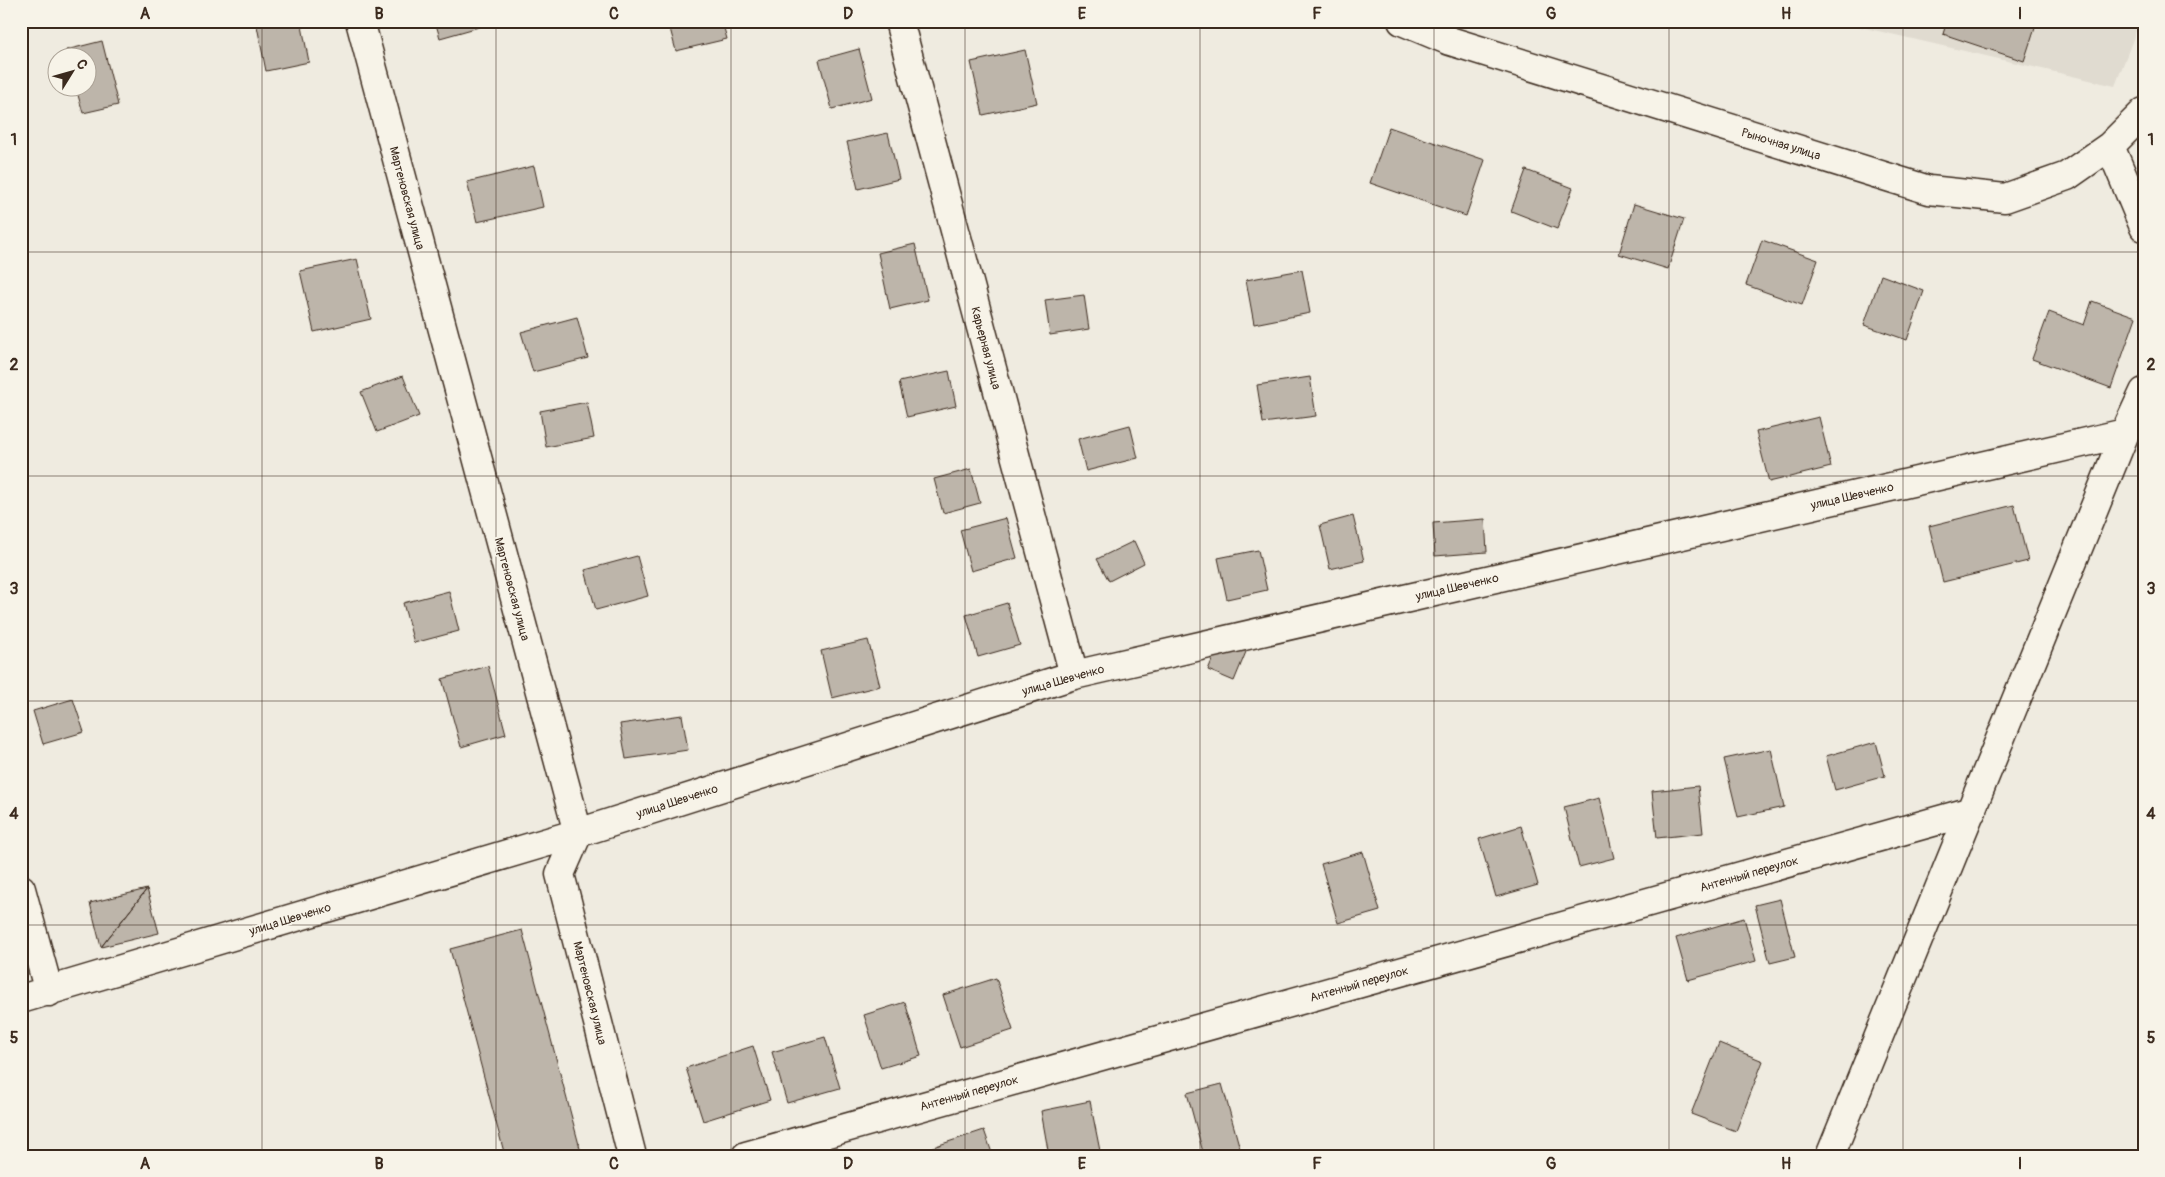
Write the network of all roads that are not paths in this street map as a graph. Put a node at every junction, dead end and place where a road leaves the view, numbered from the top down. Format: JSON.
{"nodes":[{"id":1,"x":360,"y":21,"type":"edge"},
{"id":2,"x":899,"y":21,"type":"edge"},
{"id":3,"x":1402,"y":21,"type":"edge"},
{"id":4,"x":2144,"y":112,"type":"edge"},
{"id":5,"x":2110,"y":146,"type":"junction"},
{"id":6,"x":2144,"y":227,"type":"edge"},
{"id":7,"x":2144,"y":392,"type":"edge"},
{"id":8,"x":2125,"y":433,"type":"junction"},
{"id":9,"x":1074,"y":675,"type":"junction"},
{"id":10,"x":1972,"y":811,"type":"junction"},
{"id":11,"x":578,"y":833,"type":"junction"},
{"id":12,"x":21,"y":889,"type":"edge"},
{"id":13,"x":49,"y":992,"type":"junction"},
{"id":14,"x":21,"y":999,"type":"edge"},
{"id":15,"x":632,"y":1156,"type":"edge"},
{"id":16,"x":746,"y":1156,"type":"edge"},
{"id":17,"x":1830,"y":1156,"type":"edge"}],
"edges":[{"from":1,"to":11,"type":"street","name":"Мартеновская улица"},
{"from":2,"to":9,"type":"street","name":"Карьерная улица"},
{"from":3,"to":5,"type":"street","name":"Рыночная улица"},
{"from":4,"to":5,"type":"street","name":"Рыночная улица"},
{"from":5,"to":6,"type":"street"},
{"from":7,"to":8,"type":"street"},
{"from":8,"to":9,"type":"street","name":"улица Шевченко"},
{"from":8,"to":10,"type":"street"},
{"from":9,"to":11,"type":"street","name":"улица Шевченко"},
{"from":10,"to":16,"type":"street","name":"Антенный переулок"},
{"from":10,"to":17,"type":"street"},
{"from":11,"to":13,"type":"street","name":"улица Шевченко"},
{"from":11,"to":15,"type":"street","name":"Мартеновская улица"},
{"from":12,"to":13,"type":"street"},
{"from":13,"to":14,"type":"street","name":"улица Шевченко"}]}
